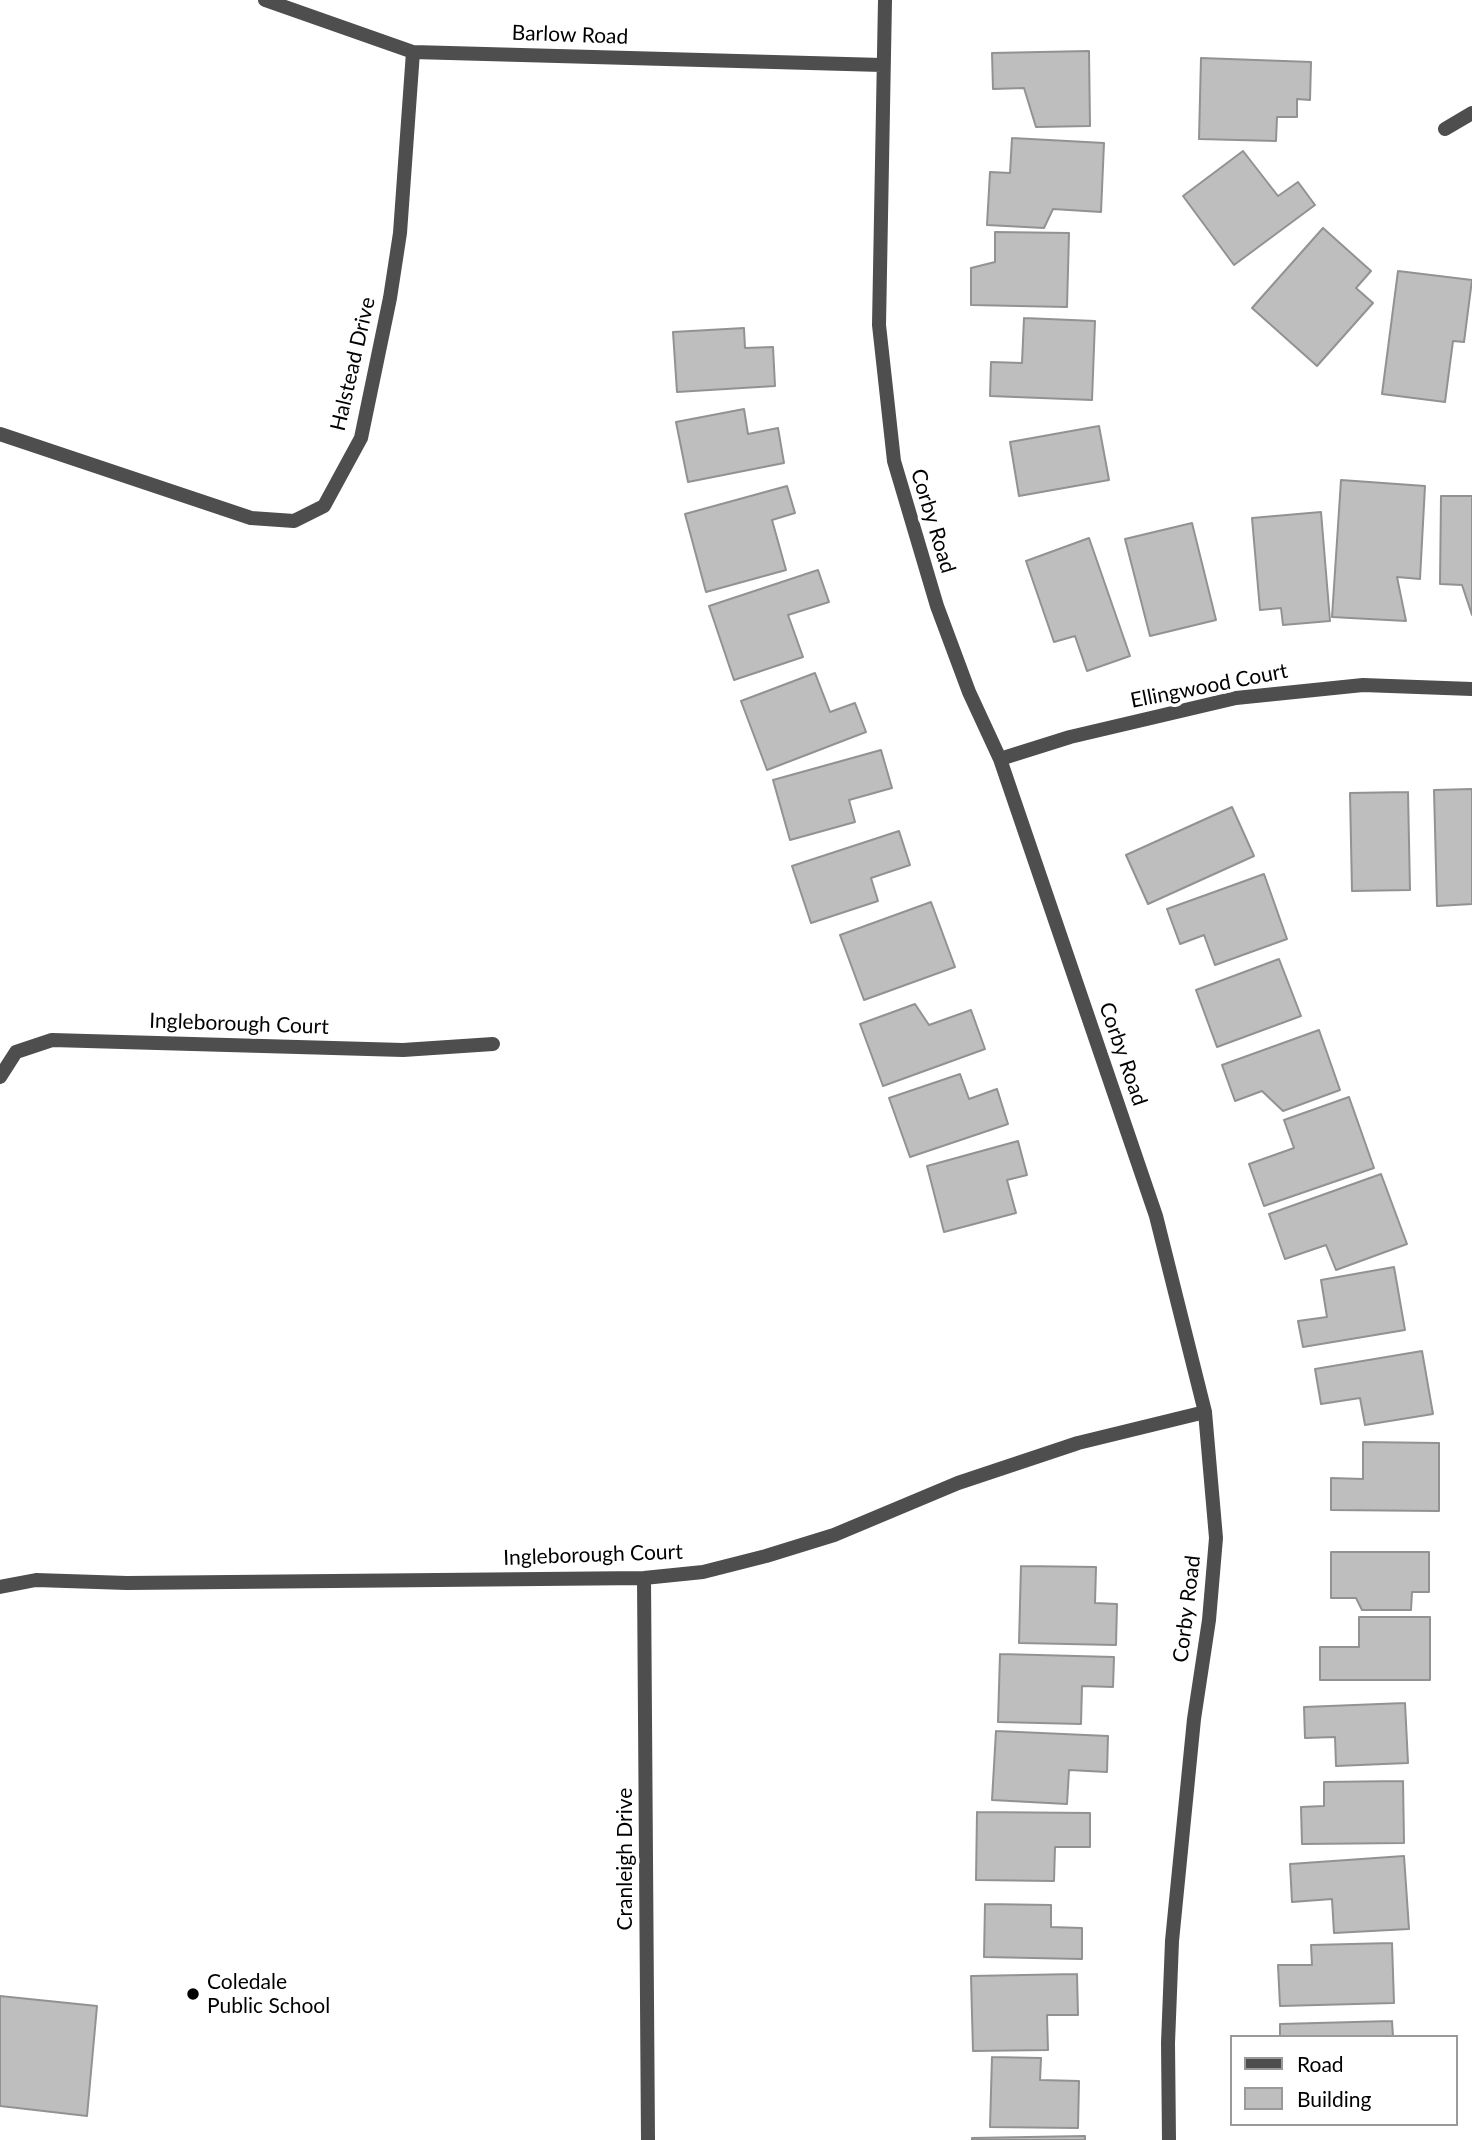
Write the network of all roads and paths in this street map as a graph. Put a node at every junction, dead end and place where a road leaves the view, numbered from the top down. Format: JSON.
{"nodes":[{"id":1,"x":265,"y":0,"type":"edge"},
{"id":2,"x":885,"y":0,"type":"edge"},
{"id":3,"x":413,"y":52,"type":"junction"},
{"id":4,"x":882,"y":65,"type":"junction"},
{"id":5,"x":1472,"y":113,"type":"edge"},
{"id":6,"x":1445,"y":129,"type":"dead end"},
{"id":7,"x":0,"y":434,"type":"edge"},
{"id":8,"x":1472,"y":689,"type":"edge"},
{"id":9,"x":1000,"y":759,"type":"junction"},
{"id":10,"x":493,"y":1044,"type":"dead end"},
{"id":11,"x":0,"y":1077,"type":"edge"},
{"id":12,"x":1205,"y":1412,"type":"junction"},
{"id":13,"x":644,"y":1578,"type":"junction"},
{"id":14,"x":0,"y":1587,"type":"edge"},
{"id":15,"x":648,"y":2140,"type":"edge"},
{"id":16,"x":1169,"y":2140,"type":"edge"}],
"edges":[{"from":1,"to":3,"type":"street","name":"Barlow Road"},
{"from":2,"to":4,"type":"street","name":"Corby Road"},
{"from":3,"to":4,"type":"street","name":"Barlow Road"},
{"from":3,"to":7,"type":"street","name":"Halstead Drive"},
{"from":4,"to":9,"type":"street","name":"Corby Road"},
{"from":5,"to":6,"type":"street"},
{"from":8,"to":9,"type":"street","name":"Ellingwood Court"},
{"from":9,"to":12,"type":"street","name":"Corby Road"},
{"from":10,"to":11,"type":"street","name":"Ingleborough Court"},
{"from":12,"to":13,"type":"street","name":"Ingleborough Court"},
{"from":12,"to":16,"type":"street","name":"Corby Road"},
{"from":13,"to":14,"type":"street","name":"Ingleborough Court"},
{"from":13,"to":15,"type":"street","name":"Cranleigh Drive"}]}
